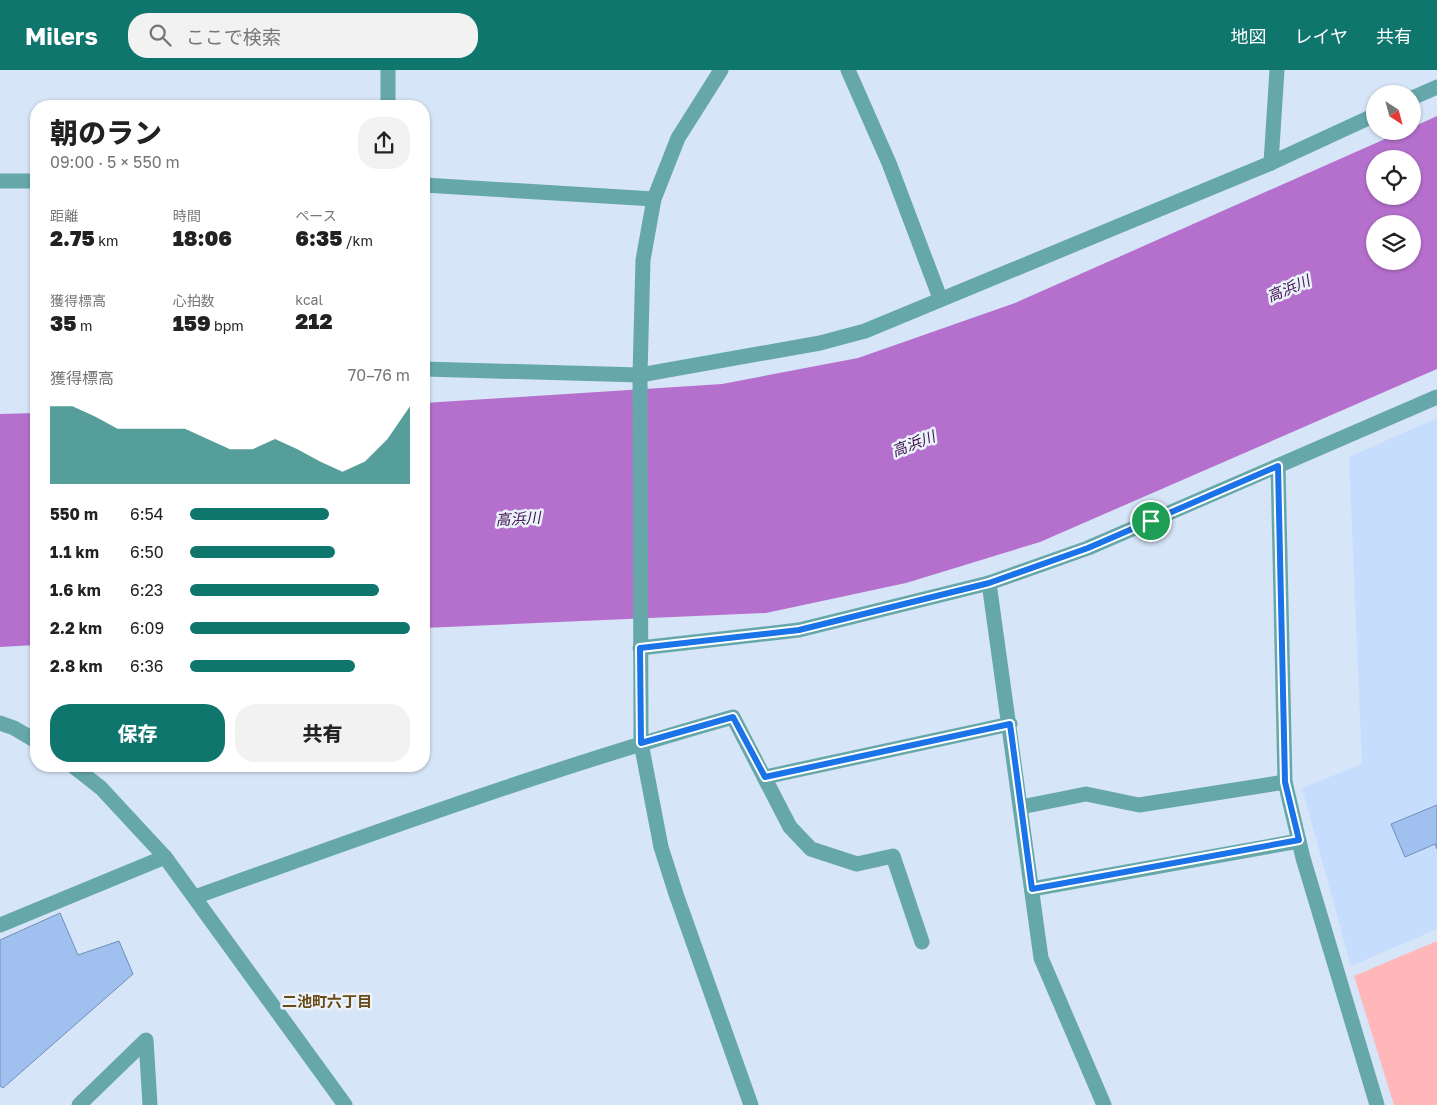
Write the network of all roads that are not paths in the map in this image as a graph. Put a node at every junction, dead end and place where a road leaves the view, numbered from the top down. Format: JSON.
{"nodes":[{"id":1,"x":388,"y":70,"type":"edge"},
{"id":2,"x":721,"y":70,"type":"edge"},
{"id":3,"x":848,"y":70,"type":"edge"},
{"id":4,"x":1276,"y":70,"type":"edge"},
{"id":5,"x":1437,"y":87,"type":"edge"},
{"id":6,"x":1421,"y":94,"type":"edge"},
{"id":7,"x":388,"y":100,"type":"edge"},
{"id":8,"x":1366,"y":119,"type":"edge"},
{"id":9,"x":1271,"y":163,"type":"junction"},
{"id":10,"x":0,"y":181,"type":"edge"},
{"id":11,"x":30,"y":182,"type":"edge"},
{"id":12,"x":430,"y":186,"type":"edge"},
{"id":13,"x":654,"y":199,"type":"junction"},
{"id":14,"x":940,"y":298,"type":"junction"},
{"id":15,"x":430,"y":370,"type":"edge"},
{"id":16,"x":640,"y":375,"type":"junction"},
{"id":17,"x":1437,"y":397,"type":"edge"},
{"id":18,"x":1278,"y":466,"type":"junction"},
{"id":19,"x":989,"y":583,"type":"junction"},
{"id":20,"x":639,"y":642,"type":"junction"},
{"id":21,"x":0,"y":723,"type":"edge"},
{"id":22,"x":1010,"y":724,"type":"junction"},
{"id":23,"x":30,"y":738,"type":"edge"},
{"id":24,"x":641,"y":743,"type":"junction"},
{"id":25,"x":81,"y":772,"type":"edge"},
{"id":26,"x":765,"y":777,"type":"junction"},
{"id":27,"x":1285,"y":782,"type":"junction"},
{"id":28,"x":1021,"y":806,"type":"junction"},
{"id":29,"x":1299,"y":840,"type":"junction"},
{"id":30,"x":165,"y":857,"type":"junction"},
{"id":31,"x":1032,"y":889,"type":"junction"},
{"id":32,"x":195,"y":897,"type":"junction"},
{"id":33,"x":0,"y":925,"type":"edge"},
{"id":34,"x":922,"y":942,"type":"dead end"},
{"id":35,"x":79,"y":1105,"type":"edge"},
{"id":36,"x":150,"y":1105,"type":"edge"},
{"id":37,"x":345,"y":1105,"type":"edge"},
{"id":38,"x":752,"y":1105,"type":"edge"},
{"id":39,"x":1104,"y":1105,"type":"edge"},
{"id":40,"x":1377,"y":1105,"type":"edge"}],
"edges":[{"from":1,"to":7,"type":"street"},
{"from":2,"to":13,"type":"street"},
{"from":3,"to":14,"type":"street"},
{"from":4,"to":9,"type":"street"},
{"from":5,"to":6,"type":"street"},
{"from":8,"to":9,"type":"street"},
{"from":9,"to":14,"type":"street"},
{"from":10,"to":11,"type":"street"},
{"from":12,"to":13,"type":"street"},
{"from":13,"to":16,"type":"street"},
{"from":14,"to":16,"type":"street"},
{"from":15,"to":16,"type":"street"},
{"from":16,"to":20,"type":"street"},
{"from":17,"to":18,"type":"street"},
{"from":18,"to":19,"type":"street"},
{"from":18,"to":27,"type":"street"},
{"from":19,"to":20,"type":"street"},
{"from":19,"to":22,"type":"street"},
{"from":20,"to":24,"type":"street"},
{"from":21,"to":23,"type":"street"},
{"from":22,"to":26,"type":"street"},
{"from":22,"to":28,"type":"street"},
{"from":24,"to":26,"type":"street"},
{"from":24,"to":32,"type":"street"},
{"from":24,"to":38,"type":"street"},
{"from":25,"to":30,"type":"street"},
{"from":26,"to":34,"type":"street"},
{"from":27,"to":28,"type":"street"},
{"from":27,"to":29,"type":"street"},
{"from":28,"to":31,"type":"street"},
{"from":29,"to":31,"type":"street"},
{"from":29,"to":40,"type":"street"},
{"from":30,"to":32,"type":"street"},
{"from":30,"to":33,"type":"street"},
{"from":31,"to":39,"type":"street"},
{"from":32,"to":37,"type":"street"},
{"from":35,"to":36,"type":"street"}]}
